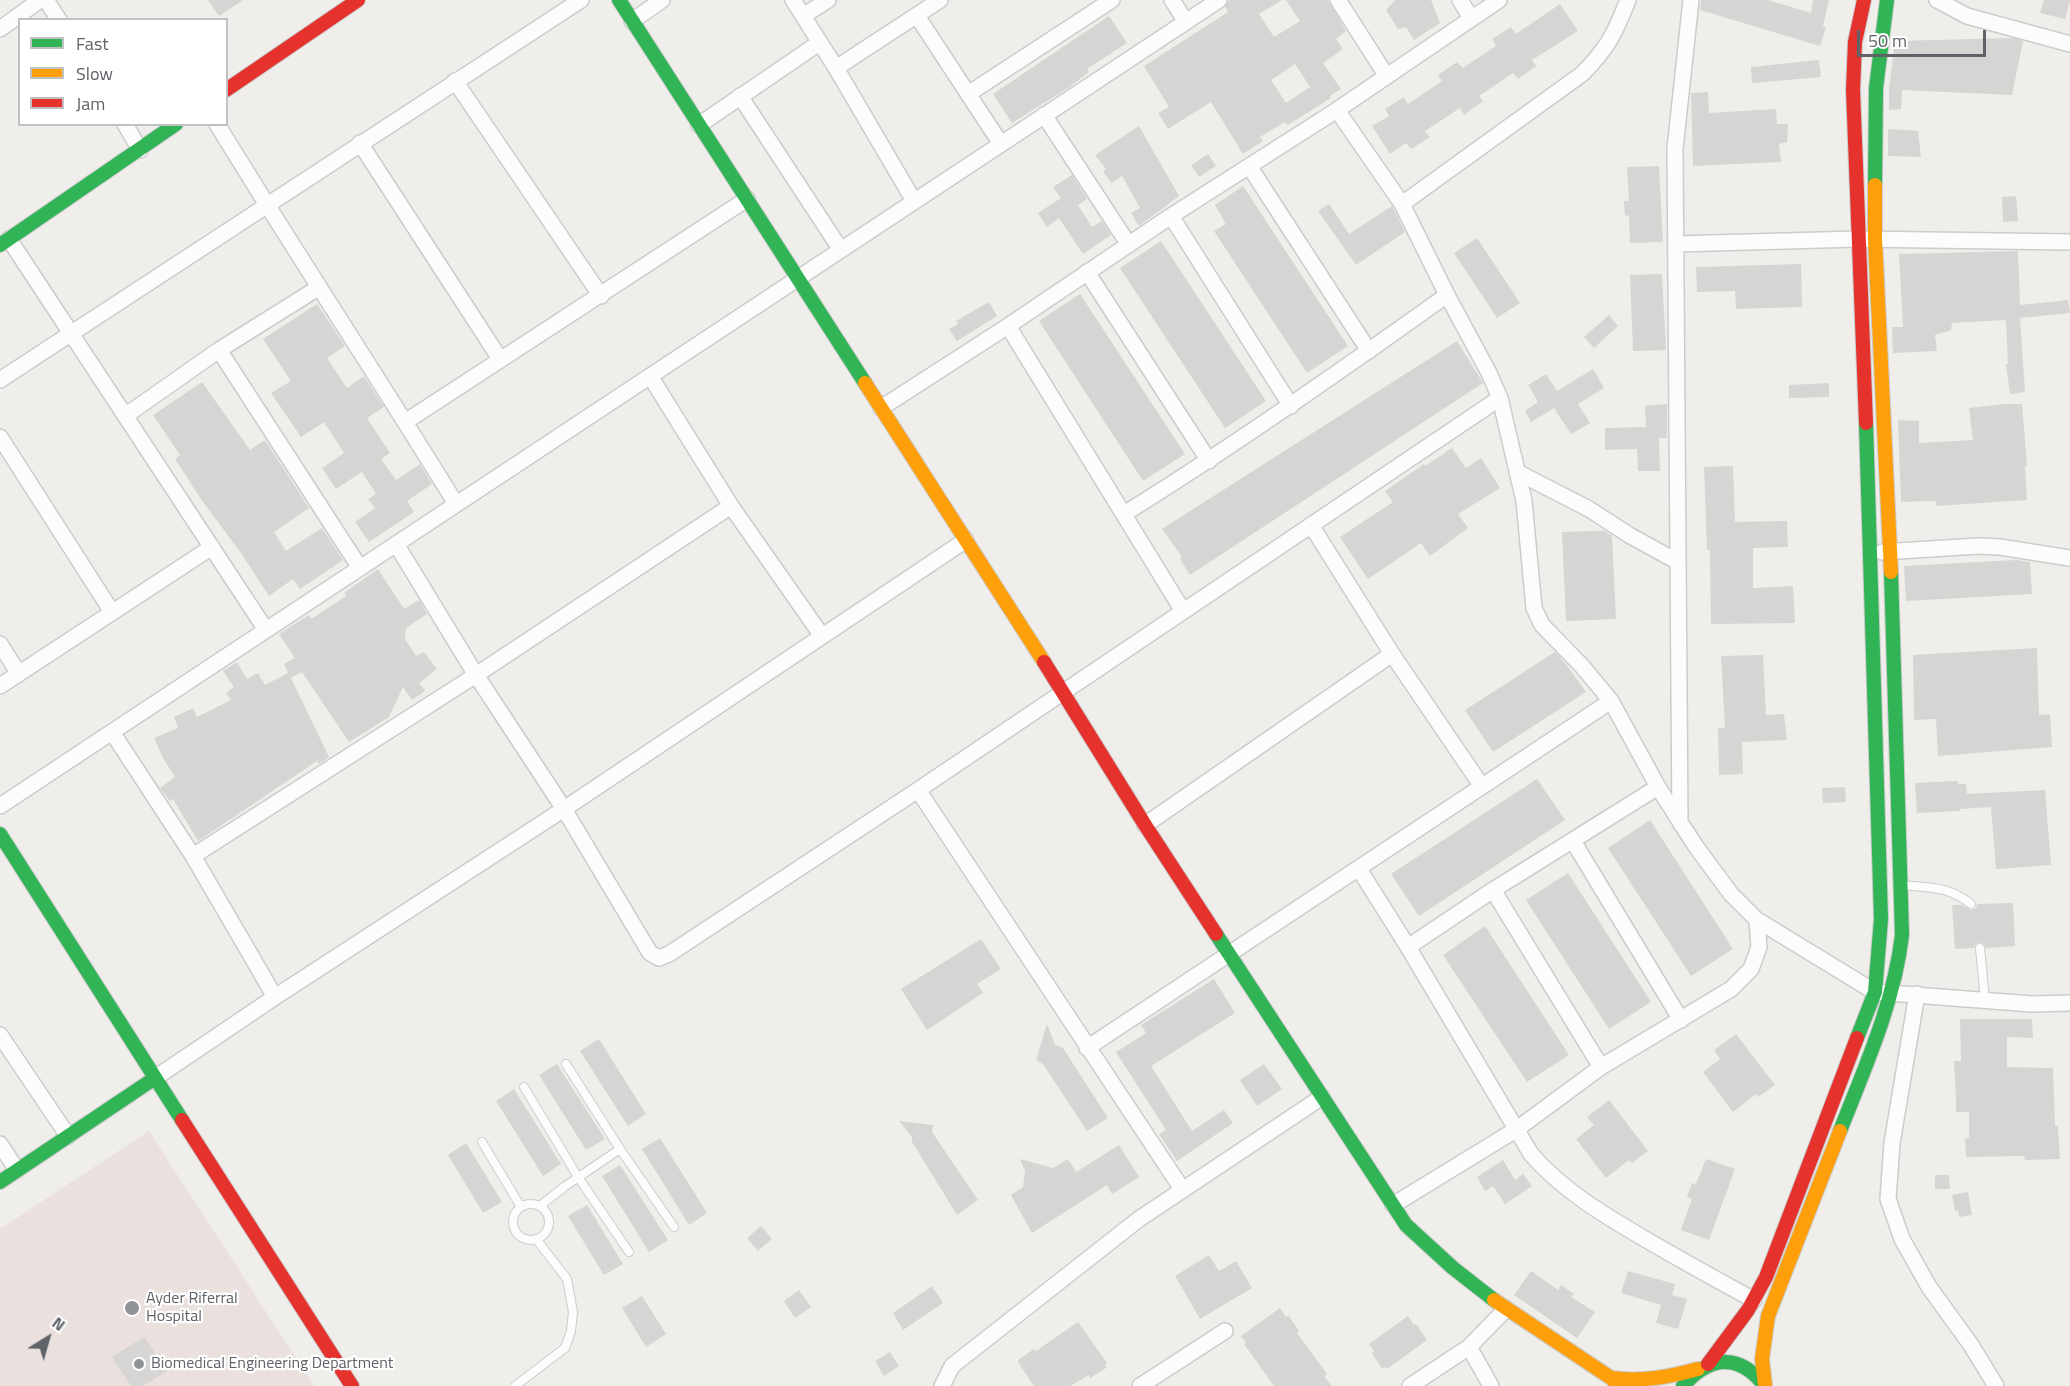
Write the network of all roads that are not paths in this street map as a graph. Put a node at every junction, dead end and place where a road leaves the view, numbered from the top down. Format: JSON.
{"nodes":[{"id":1,"x":40,"y":0,"type":"edge"},
{"id":2,"x":46,"y":0,"type":"edge"},
{"id":3,"x":358,"y":0,"type":"edge"},
{"id":4,"x":581,"y":0,"type":"edge"},
{"id":5,"x":619,"y":0,"type":"edge"},
{"id":6,"x":662,"y":0,"type":"edge"},
{"id":7,"x":793,"y":0,"type":"edge"},
{"id":8,"x":828,"y":0,"type":"edge"},
{"id":9,"x":940,"y":0,"type":"edge"},
{"id":10,"x":1112,"y":0,"type":"edge"},
{"id":11,"x":1172,"y":0,"type":"edge"},
{"id":12,"x":1219,"y":0,"type":"edge"},
{"id":13,"x":1338,"y":0,"type":"edge"},
{"id":14,"x":1460,"y":0,"type":"edge"},
{"id":15,"x":1498,"y":0,"type":"edge"},
{"id":16,"x":1628,"y":0,"type":"edge"},
{"id":17,"x":1691,"y":0,"type":"edge"},
{"id":18,"x":1864,"y":0,"type":"edge"},
{"id":19,"x":1887,"y":0,"type":"edge"},
{"id":20,"x":1937,"y":0,"type":"edge"},
{"id":21,"x":917,"y":15,"type":"junction"},
{"id":22,"x":803,"y":16,"type":"junction"},
{"id":23,"x":58,"y":18,"type":"edge"},
{"id":24,"x":1471,"y":18,"type":"junction"},
{"id":25,"x":632,"y":21,"type":"junction"},
{"id":26,"x":1186,"y":22,"type":"junction"},
{"id":27,"x":0,"y":29,"type":"edge"},
{"id":28,"x":819,"y":43,"type":"junction"},
{"id":29,"x":2070,"y":44,"type":"edge"},
{"id":30,"x":836,"y":68,"type":"junction"},
{"id":31,"x":1386,"y":75,"type":"junction"},
{"id":32,"x":455,"y":81,"type":"junction"},
{"id":33,"x":1876,"y":88,"type":"junction"},
{"id":34,"x":228,"y":89,"type":"edge"},
{"id":35,"x":1853,"y":90,"type":"junction"},
{"id":36,"x":968,"y":94,"type":"junction"},
{"id":37,"x":740,"y":96,"type":"junction"},
{"id":38,"x":1337,"y":110,"type":"junction"},
{"id":39,"x":1044,"y":116,"type":"junction"},
{"id":40,"x":699,"y":125,"type":"junction"},
{"id":41,"x":125,"y":126,"type":"edge"},
{"id":42,"x":173,"y":126,"type":"edge"},
{"id":43,"x":218,"y":126,"type":"edge"},
{"id":44,"x":360,"y":143,"type":"junction"},
{"id":45,"x":1001,"y":144,"type":"junction"},
{"id":46,"x":140,"y":150,"type":"junction"},
{"id":47,"x":1249,"y":166,"type":"junction"},
{"id":48,"x":747,"y":199,"type":"junction"},
{"id":49,"x":914,"y":201,"type":"junction"},
{"id":50,"x":1402,"y":204,"type":"junction"},
{"id":51,"x":266,"y":205,"type":"junction"},
{"id":52,"x":1171,"y":216,"type":"junction"},
{"id":53,"x":1858,"y":239,"type":"junction"},
{"id":54,"x":1875,"y":239,"type":"junction"},
{"id":55,"x":4,"y":242,"type":"edge"},
{"id":56,"x":2070,"y":242,"type":"edge"},
{"id":57,"x":1676,"y":244,"type":"junction"},
{"id":58,"x":1129,"y":245,"type":"junction"},
{"id":59,"x":841,"y":250,"type":"junction"},
{"id":60,"x":1087,"y":272,"type":"junction"},
{"id":61,"x":798,"y":279,"type":"junction"},
{"id":62,"x":318,"y":288,"type":"junction"},
{"id":63,"x":1447,"y":295,"type":"junction"},
{"id":64,"x":600,"y":296,"type":"junction"},
{"id":65,"x":1008,"y":326,"type":"junction"},
{"id":66,"x":71,"y":334,"type":"junction"},
{"id":67,"x":219,"y":350,"type":"junction"},
{"id":68,"x":1369,"y":351,"type":"junction"},
{"id":69,"x":500,"y":360,"type":"junction"},
{"id":70,"x":650,"y":376,"type":"junction"},
{"id":71,"x":0,"y":380,"type":"edge"},
{"id":72,"x":1500,"y":398,"type":"junction"},
{"id":73,"x":1291,"y":406,"type":"junction"},
{"id":74,"x":881,"y":408,"type":"junction"},
{"id":75,"x":125,"y":416,"type":"junction"},
{"id":76,"x":405,"y":422,"type":"junction"},
{"id":77,"x":0,"y":437,"type":"edge"},
{"id":78,"x":1209,"y":461,"type":"junction"},
{"id":79,"x":1517,"y":472,"type":"junction"},
{"id":80,"x":456,"y":504,"type":"junction"},
{"id":81,"x":730,"y":506,"type":"junction"},
{"id":82,"x":1124,"y":514,"type":"junction"},
{"id":83,"x":1311,"y":525,"type":"junction"},
{"id":84,"x":966,"y":540,"type":"junction"},
{"id":85,"x":396,"y":544,"type":"junction"},
{"id":86,"x":212,"y":547,"type":"junction"},
{"id":87,"x":1890,"y":552,"type":"junction"},
{"id":88,"x":1871,"y":553,"type":"junction"},
{"id":89,"x":2070,"y":558,"type":"edge"},
{"id":90,"x":1678,"y":562,"type":"junction"},
{"id":91,"x":360,"y":568,"type":"junction"},
{"id":92,"x":1184,"y":611,"type":"junction"},
{"id":93,"x":112,"y":612,"type":"junction"},
{"id":94,"x":266,"y":630,"type":"junction"},
{"id":95,"x":822,"y":636,"type":"junction"},
{"id":96,"x":0,"y":644,"type":"edge"},
{"id":97,"x":1874,"y":644,"type":"junction"},
{"id":98,"x":1893,"y":644,"type":"junction"},
{"id":99,"x":1392,"y":654,"type":"junction"},
{"id":100,"x":19,"y":674,"type":"junction"},
{"id":101,"x":476,"y":675,"type":"junction"},
{"id":102,"x":0,"y":686,"type":"edge"},
{"id":103,"x":1064,"y":693,"type":"junction"},
{"id":104,"x":1611,"y":701,"type":"junction"},
{"id":105,"x":112,"y":732,"type":"junction"},
{"id":106,"x":1896,"y":755,"type":"junction"},
{"id":107,"x":1876,"y":757,"type":"junction"},
{"id":108,"x":1481,"y":785,"type":"junction"},
{"id":109,"x":1659,"y":787,"type":"junction"},
{"id":110,"x":918,"y":790,"type":"junction"},
{"id":111,"x":0,"y":806,"type":"edge"},
{"id":112,"x":564,"y":809,"type":"junction"},
{"id":113,"x":1680,"y":822,"type":"junction"},
{"id":114,"x":1145,"y":825,"type":"junction"},
{"id":115,"x":0,"y":834,"type":"edge"},
{"id":116,"x":1574,"y":842,"type":"junction"},
{"id":117,"x":193,"y":856,"type":"junction"},
{"id":118,"x":1359,"y":869,"type":"junction"},
{"id":119,"x":1900,"y":885,"type":"junction"},
{"id":120,"x":1493,"y":890,"type":"junction"},
{"id":121,"x":1971,"y":904,"type":"dead end"},
{"id":122,"x":1757,"y":920,"type":"junction"},
{"id":123,"x":1408,"y":948,"type":"junction"},
{"id":124,"x":1980,"y":948,"type":"dead end"},
{"id":125,"x":1228,"y":953,"type":"junction"},
{"id":126,"x":1875,"y":992,"type":"junction"},
{"id":127,"x":1893,"y":993,"type":"junction"},
{"id":128,"x":1917,"y":994,"type":"junction"},
{"id":129,"x":275,"y":997,"type":"junction"},
{"id":130,"x":1985,"y":1000,"type":"junction"},
{"id":131,"x":2070,"y":1004,"type":"edge"},
{"id":132,"x":1681,"y":1020,"type":"junction"},
{"id":133,"x":0,"y":1035,"type":"edge"},
{"id":134,"x":1087,"y":1048,"type":"junction"},
{"id":135,"x":567,"y":1064,"type":"dead end"},
{"id":136,"x":1601,"y":1067,"type":"junction"},
{"id":137,"x":155,"y":1078,"type":"junction"},
{"id":138,"x":524,"y":1087,"type":"dead end"},
{"id":139,"x":1322,"y":1097,"type":"junction"},
{"id":140,"x":1517,"y":1129,"type":"junction"},
{"id":141,"x":68,"y":1136,"type":"junction"},
{"id":142,"x":482,"y":1142,"type":"dead end"},
{"id":143,"x":0,"y":1144,"type":"edge"},
{"id":144,"x":620,"y":1149,"type":"junction"},
{"id":145,"x":17,"y":1170,"type":"junction"},
{"id":146,"x":578,"y":1177,"type":"junction"},
{"id":147,"x":0,"y":1182,"type":"edge"},
{"id":148,"x":1182,"y":1189,"type":"junction"},
{"id":149,"x":1392,"y":1205,"type":"junction"},
{"id":150,"x":540,"y":1206,"type":"junction"},
{"id":151,"x":521,"y":1207,"type":"junction"},
{"id":152,"x":674,"y":1227,"type":"dead end"},
{"id":153,"x":536,"y":1239,"type":"junction"},
{"id":154,"x":629,"y":1252,"type":"dead end"},
{"id":155,"x":1773,"y":1261,"type":"junction"},
{"id":156,"x":1786,"y":1267,"type":"junction"},
{"id":157,"x":1754,"y":1300,"type":"junction"},
{"id":158,"x":1505,"y":1310,"type":"junction"},
{"id":159,"x":1225,"y":1331,"type":"dead end"},
{"id":160,"x":1469,"y":1347,"type":"junction"},
{"id":161,"x":1703,"y":1367,"type":"junction"},
{"id":162,"x":1615,"y":1382,"type":"edge"},
{"id":163,"x":351,"y":1386,"type":"edge"},
{"id":164,"x":515,"y":1386,"type":"edge"},
{"id":165,"x":942,"y":1386,"type":"edge"},
{"id":166,"x":1140,"y":1386,"type":"edge"},
{"id":167,"x":1410,"y":1386,"type":"edge"},
{"id":168,"x":1491,"y":1386,"type":"edge"},
{"id":169,"x":1683,"y":1386,"type":"edge"},
{"id":170,"x":1765,"y":1386,"type":"edge"},
{"id":171,"x":1996,"y":1386,"type":"edge"}],
"edges":[{"from":1,"to":27,"type":"street"},
{"from":2,"to":23,"type":"street"},
{"from":3,"to":34,"type":"street"},
{"from":4,"to":32,"type":"street"},
{"from":5,"to":25,"type":"street"},
{"from":6,"to":25,"type":"street"},
{"from":7,"to":22,"type":"street"},
{"from":8,"to":22,"type":"street"},
{"from":9,"to":21,"type":"street"},
{"from":10,"to":36,"type":"street"},
{"from":11,"to":26,"type":"street"},
{"from":12,"to":26,"type":"street"},
{"from":13,"to":31,"type":"street"},
{"from":14,"to":24,"type":"street"},
{"from":15,"to":24,"type":"street"},
{"from":16,"to":50,"type":"street"},
{"from":17,"to":57,"type":"street"},
{"from":18,"to":35,"type":"street"},
{"from":19,"to":33,"type":"street"},
{"from":20,"to":29,"type":"street"},
{"from":21,"to":30,"type":"street"},
{"from":21,"to":36,"type":"street"},
{"from":22,"to":28,"type":"street"},
{"from":24,"to":31,"type":"street"},
{"from":25,"to":40,"type":"street"},
{"from":26,"to":39,"type":"street"},
{"from":28,"to":30,"type":"street"},
{"from":28,"to":37,"type":"street"},
{"from":30,"to":49,"type":"street"},
{"from":31,"to":38,"type":"street"},
{"from":32,"to":44,"type":"street"},
{"from":32,"to":64,"type":"street"},
{"from":33,"to":35,"type":"street"},
{"from":33,"to":54,"type":"street"},
{"from":35,"to":53,"type":"street"},
{"from":36,"to":45,"type":"street"},
{"from":37,"to":40,"type":"street"},
{"from":37,"to":59,"type":"street"},
{"from":38,"to":47,"type":"street"},
{"from":38,"to":50,"type":"street"},
{"from":39,"to":45,"type":"street"},
{"from":39,"to":58,"type":"street"},
{"from":40,"to":48,"type":"street"},
{"from":41,"to":46,"type":"street"},
{"from":42,"to":46,"type":"street"},
{"from":43,"to":51,"type":"street"},
{"from":44,"to":51,"type":"street"},
{"from":44,"to":69,"type":"street"},
{"from":45,"to":49,"type":"street"},
{"from":46,"to":55,"type":"street"},
{"from":47,"to":52,"type":"street"},
{"from":47,"to":68,"type":"street"},
{"from":48,"to":61,"type":"street"},
{"from":48,"to":64,"type":"street"},
{"from":49,"to":59,"type":"street"},
{"from":50,"to":63,"type":"street"},
{"from":51,"to":62,"type":"street"},
{"from":51,"to":66,"type":"street"},
{"from":52,"to":58,"type":"street"},
{"from":52,"to":73,"type":"street"},
{"from":53,"to":54,"type":"street"},
{"from":53,"to":57,"type":"street"},
{"from":53,"to":88,"type":"street"},
{"from":54,"to":56,"type":"street"},
{"from":54,"to":87,"type":"street"},
{"from":55,"to":66,"type":"street"},
{"from":57,"to":90,"type":"street"},
{"from":58,"to":60,"type":"street"},
{"from":59,"to":61,"type":"street"},
{"from":60,"to":65,"type":"street"},
{"from":60,"to":78,"type":"street"},
{"from":61,"to":70,"type":"street"},
{"from":61,"to":74,"type":"street"},
{"from":62,"to":67,"type":"street"},
{"from":62,"to":76,"type":"street"},
{"from":63,"to":68,"type":"street"},
{"from":63,"to":72,"type":"street"},
{"from":64,"to":69,"type":"street"},
{"from":65,"to":74,"type":"street"},
{"from":65,"to":82,"type":"street"},
{"from":66,"to":71,"type":"street"},
{"from":66,"to":75,"type":"street"},
{"from":67,"to":75,"type":"street"},
{"from":67,"to":91,"type":"street"},
{"from":68,"to":73,"type":"street"},
{"from":69,"to":76,"type":"street"},
{"from":70,"to":80,"type":"street"},
{"from":70,"to":81,"type":"street"},
{"from":72,"to":79,"type":"street"},
{"from":72,"to":83,"type":"street"},
{"from":73,"to":78,"type":"street"},
{"from":74,"to":84,"type":"street"},
{"from":75,"to":86,"type":"street"},
{"from":76,"to":80,"type":"street"},
{"from":77,"to":93,"type":"street"},
{"from":78,"to":82,"type":"street"},
{"from":79,"to":90,"type":"street"},
{"from":79,"to":104,"type":"street"},
{"from":80,"to":85,"type":"street"},
{"from":81,"to":95,"type":"street"},
{"from":81,"to":101,"type":"street"},
{"from":82,"to":92,"type":"street"},
{"from":83,"to":92,"type":"street"},
{"from":83,"to":99,"type":"street"},
{"from":84,"to":95,"type":"street"},
{"from":84,"to":103,"type":"street"},
{"from":85,"to":91,"type":"street"},
{"from":85,"to":101,"type":"street"},
{"from":86,"to":93,"type":"street"},
{"from":86,"to":94,"type":"street"},
{"from":87,"to":88,"type":"street"},
{"from":87,"to":89,"type":"street"},
{"from":87,"to":98,"type":"street"},
{"from":88,"to":97,"type":"street"},
{"from":90,"to":113,"type":"street"},
{"from":91,"to":94,"type":"street"},
{"from":92,"to":103,"type":"street"},
{"from":93,"to":100,"type":"street"},
{"from":94,"to":105,"type":"street"},
{"from":95,"to":112,"type":"street"},
{"from":96,"to":100,"type":"street"},
{"from":97,"to":98,"type":"street"},
{"from":97,"to":107,"type":"street"},
{"from":98,"to":106,"type":"street"},
{"from":99,"to":108,"type":"street"},
{"from":99,"to":114,"type":"street"},
{"from":100,"to":102,"type":"street"},
{"from":101,"to":112,"type":"street"},
{"from":101,"to":117,"type":"street"},
{"from":103,"to":110,"type":"street"},
{"from":103,"to":114,"type":"street"},
{"from":104,"to":108,"type":"street"},
{"from":104,"to":109,"type":"street"},
{"from":105,"to":111,"type":"street"},
{"from":105,"to":117,"type":"street"},
{"from":106,"to":107,"type":"street"},
{"from":106,"to":119,"type":"street"},
{"from":107,"to":126,"type":"street"},
{"from":108,"to":118,"type":"street"},
{"from":109,"to":113,"type":"street"},
{"from":109,"to":116,"type":"street"},
{"from":110,"to":112,"type":"street"},
{"from":110,"to":134,"type":"street"},
{"from":112,"to":129,"type":"street"},
{"from":113,"to":122,"type":"street"},
{"from":114,"to":125,"type":"street"},
{"from":115,"to":137,"type":"street"},
{"from":116,"to":120,"type":"street"},
{"from":116,"to":132,"type":"street"},
{"from":117,"to":129,"type":"street"},
{"from":118,"to":123,"type":"street"},
{"from":118,"to":125,"type":"street"},
{"from":119,"to":121,"type":"lane"},
{"from":119,"to":127,"type":"street"},
{"from":120,"to":123,"type":"street"},
{"from":120,"to":136,"type":"street"},
{"from":122,"to":126,"type":"street"},
{"from":122,"to":132,"type":"street"},
{"from":123,"to":140,"type":"street"},
{"from":124,"to":130,"type":"lane"},
{"from":125,"to":134,"type":"street"},
{"from":125,"to":139,"type":"street"},
{"from":126,"to":127,"type":"street"},
{"from":126,"to":155,"type":"street"},
{"from":127,"to":128,"type":"street"},
{"from":127,"to":156,"type":"street"},
{"from":128,"to":130,"type":"street"},
{"from":128,"to":171,"type":"street"},
{"from":129,"to":137,"type":"street"},
{"from":130,"to":131,"type":"street"},
{"from":132,"to":136,"type":"street"},
{"from":133,"to":141,"type":"street"},
{"from":134,"to":148,"type":"street"},
{"from":135,"to":144,"type":"lane"},
{"from":136,"to":140,"type":"street"},
{"from":137,"to":141,"type":"street"},
{"from":137,"to":163,"type":"street"},
{"from":138,"to":146,"type":"lane"},
{"from":139,"to":148,"type":"street"},
{"from":139,"to":149,"type":"street"},
{"from":140,"to":149,"type":"street"},
{"from":140,"to":157,"type":"street"},
{"from":141,"to":145,"type":"street"},
{"from":142,"to":151,"type":"lane"},
{"from":143,"to":145,"type":"street"},
{"from":144,"to":146,"type":"lane"},
{"from":144,"to":152,"type":"lane"},
{"from":145,"to":147,"type":"street"},
{"from":146,"to":150,"type":"lane"},
{"from":146,"to":154,"type":"lane"},
{"from":148,"to":165,"type":"street"},
{"from":149,"to":158,"type":"street"},
{"from":150,"to":151,"type":"lane"},
{"from":150,"to":153,"type":"lane"},
{"from":151,"to":153,"type":"lane"},
{"from":153,"to":164,"type":"lane"},
{"from":155,"to":156,"type":"street"},
{"from":155,"to":157,"type":"street"},
{"from":156,"to":170,"type":"street"},
{"from":157,"to":161,"type":"street"},
{"from":158,"to":160,"type":"street"},
{"from":158,"to":162,"type":"street"},
{"from":159,"to":166,"type":"street"},
{"from":160,"to":167,"type":"street"},
{"from":160,"to":168,"type":"street"},
{"from":161,"to":162,"type":"street"},
{"from":161,"to":169,"type":"street"},
{"from":161,"to":170,"type":"street"}]}
